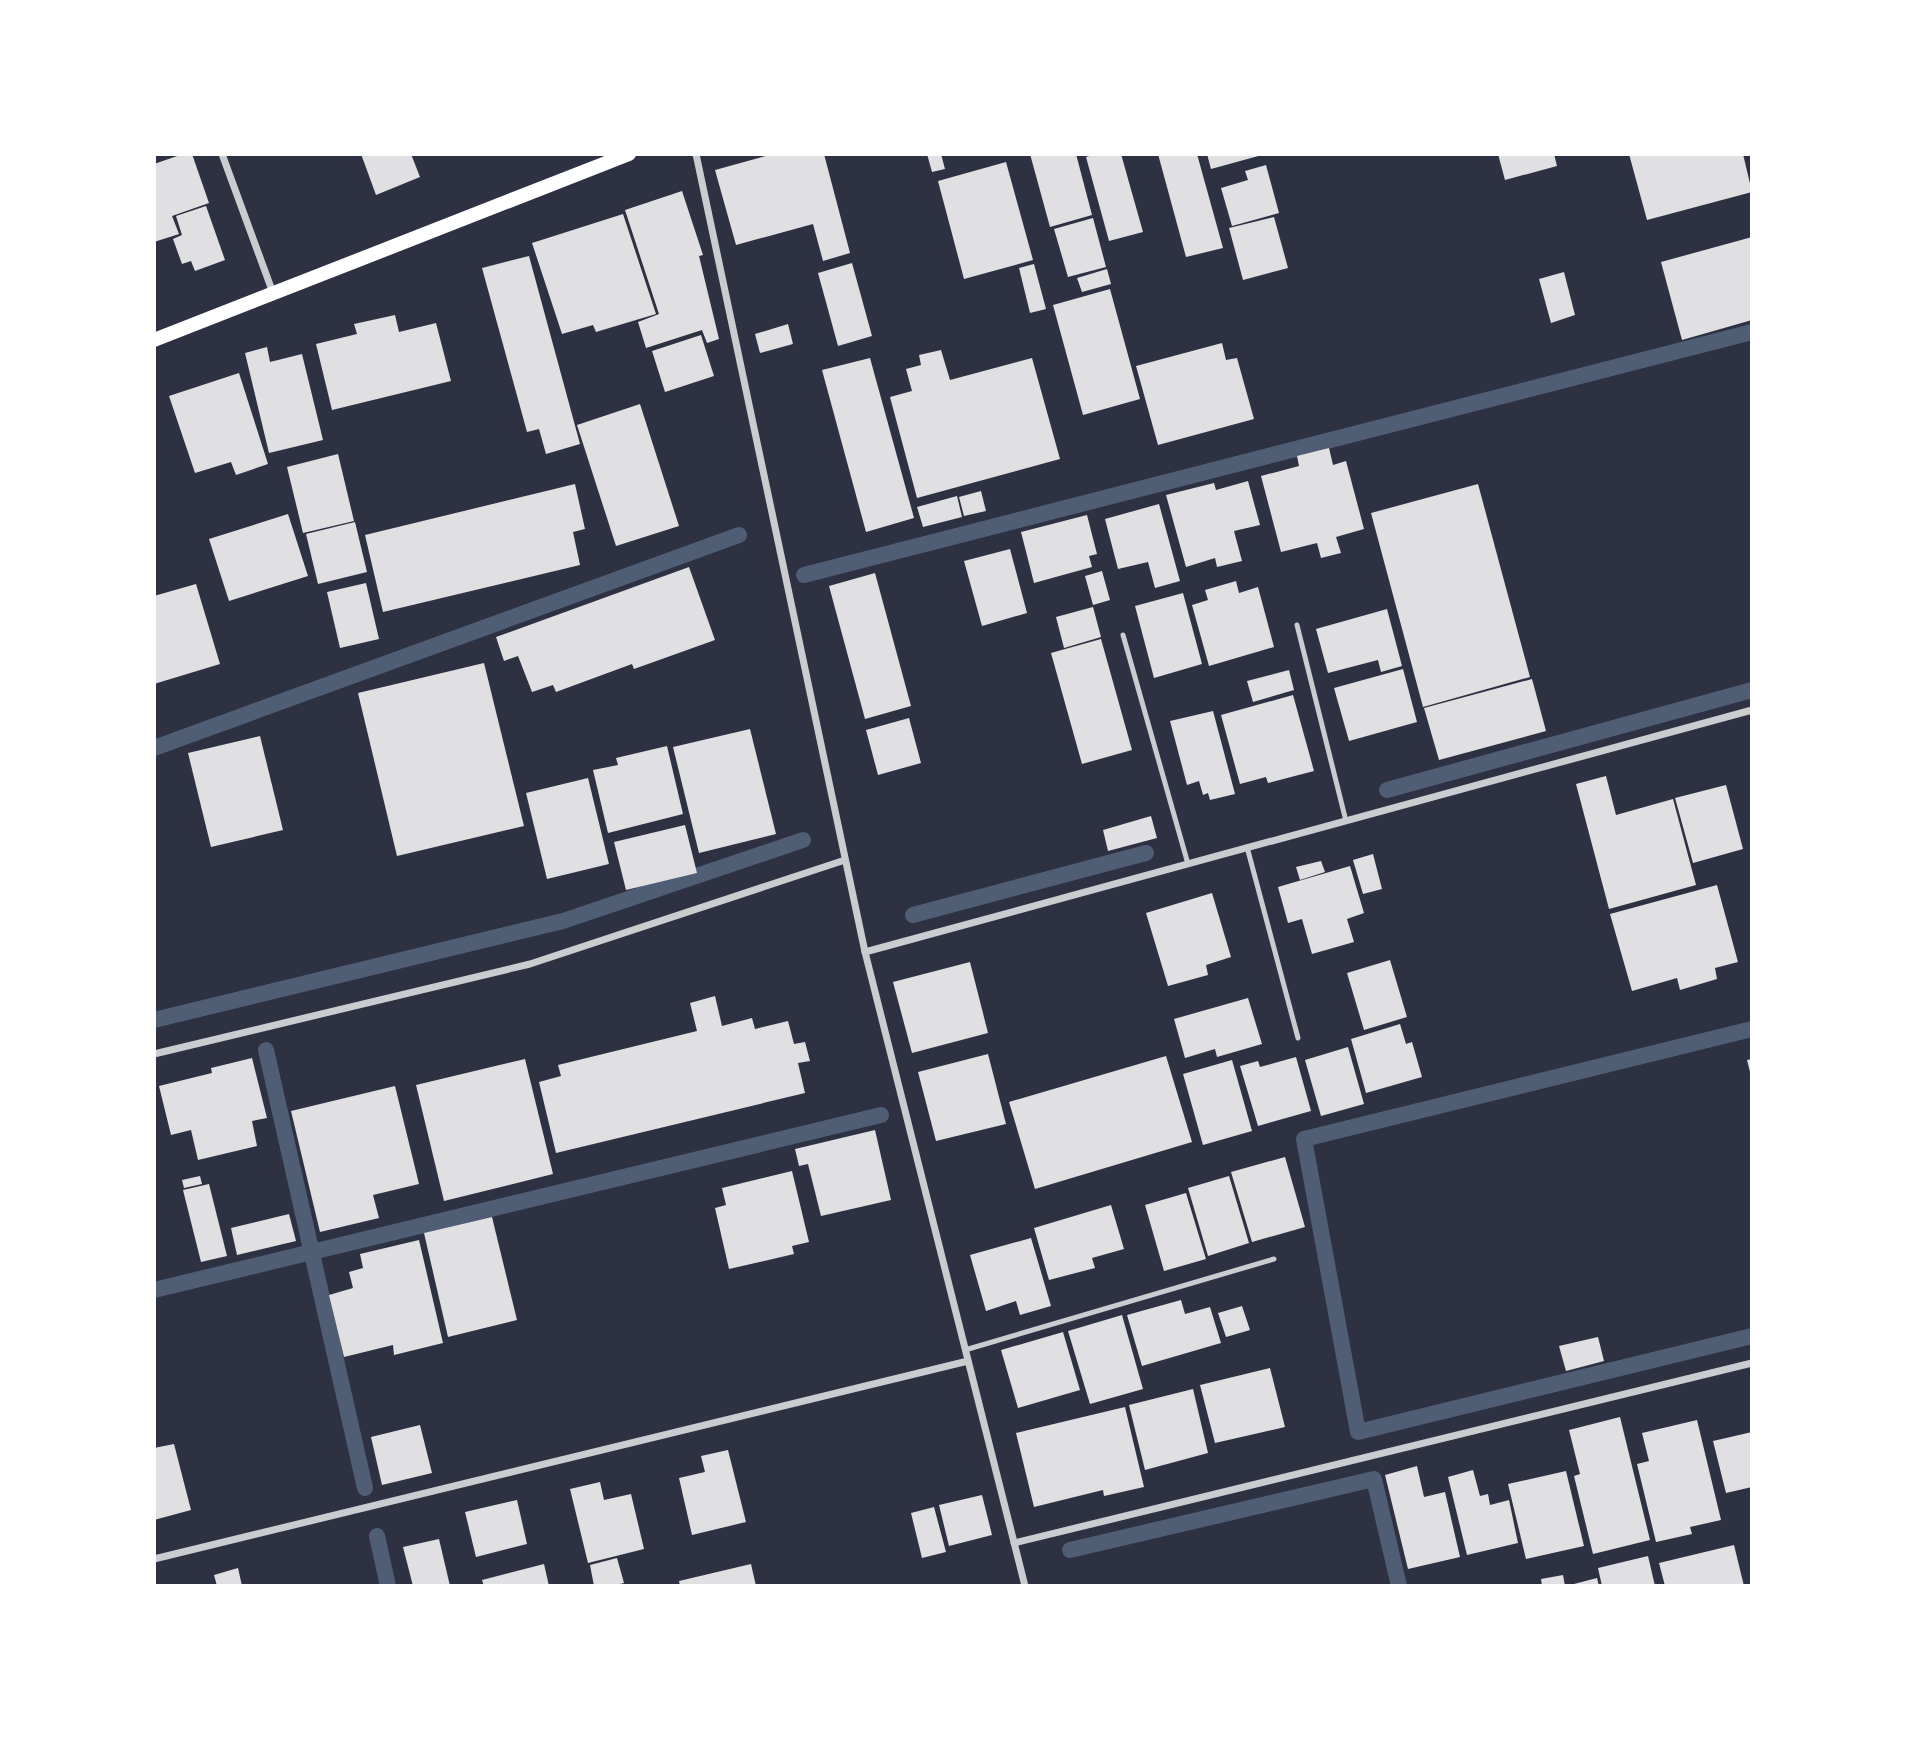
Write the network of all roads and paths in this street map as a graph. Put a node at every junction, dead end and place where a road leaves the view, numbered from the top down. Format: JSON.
{"nodes":[{"id":1,"x":222,"y":154,"type":"edge"},
{"id":2,"x":629,"y":154,"type":"edge"},
{"id":3,"x":696,"y":154,"type":"edge"},
{"id":4,"x":273,"y":293,"type":"junction"},
{"id":5,"x":154,"y":340,"type":"edge"},
{"id":6,"x":1297,"y":625,"type":"dead end"},
{"id":7,"x":1123,"y":635,"type":"dead end"},
{"id":8,"x":1752,"y":710,"type":"edge"},
{"id":9,"x":1346,"y":821,"type":"junction"},
{"id":10,"x":1247,"y":847,"type":"junction"},
{"id":11,"x":845,"y":860,"type":"junction"},
{"id":12,"x":1188,"y":864,"type":"junction"},
{"id":13,"x":865,"y":952,"type":"junction"},
{"id":14,"x":1298,"y":1038,"type":"dead end"},
{"id":15,"x":154,"y":1054,"type":"edge"},
{"id":16,"x":1274,"y":1259,"type":"dead end"},
{"id":17,"x":965,"y":1350,"type":"junction"},
{"id":18,"x":968,"y":1361,"type":"junction"},
{"id":19,"x":1752,"y":1363,"type":"edge"},
{"id":20,"x":1014,"y":1543,"type":"junction"},
{"id":21,"x":154,"y":1559,"type":"edge"},
{"id":22,"x":1025,"y":1586,"type":"edge"}],
"edges":[{"from":1,"to":4,"type":"street"},
{"from":2,"to":4,"type":"main road"},
{"from":3,"to":11,"type":"street"},
{"from":4,"to":5,"type":"main road"},
{"from":6,"to":9,"type":"lane"},
{"from":7,"to":12,"type":"lane"},
{"from":8,"to":9,"type":"street"},
{"from":9,"to":10,"type":"street"},
{"from":10,"to":12,"type":"street"},
{"from":10,"to":14,"type":"lane"},
{"from":11,"to":13,"type":"street"},
{"from":11,"to":15,"type":"street"},
{"from":12,"to":13,"type":"street"},
{"from":13,"to":17,"type":"street"},
{"from":16,"to":17,"type":"lane"},
{"from":17,"to":18,"type":"street"},
{"from":18,"to":20,"type":"street"},
{"from":18,"to":21,"type":"street"},
{"from":19,"to":20,"type":"street"},
{"from":20,"to":22,"type":"street"}]}
